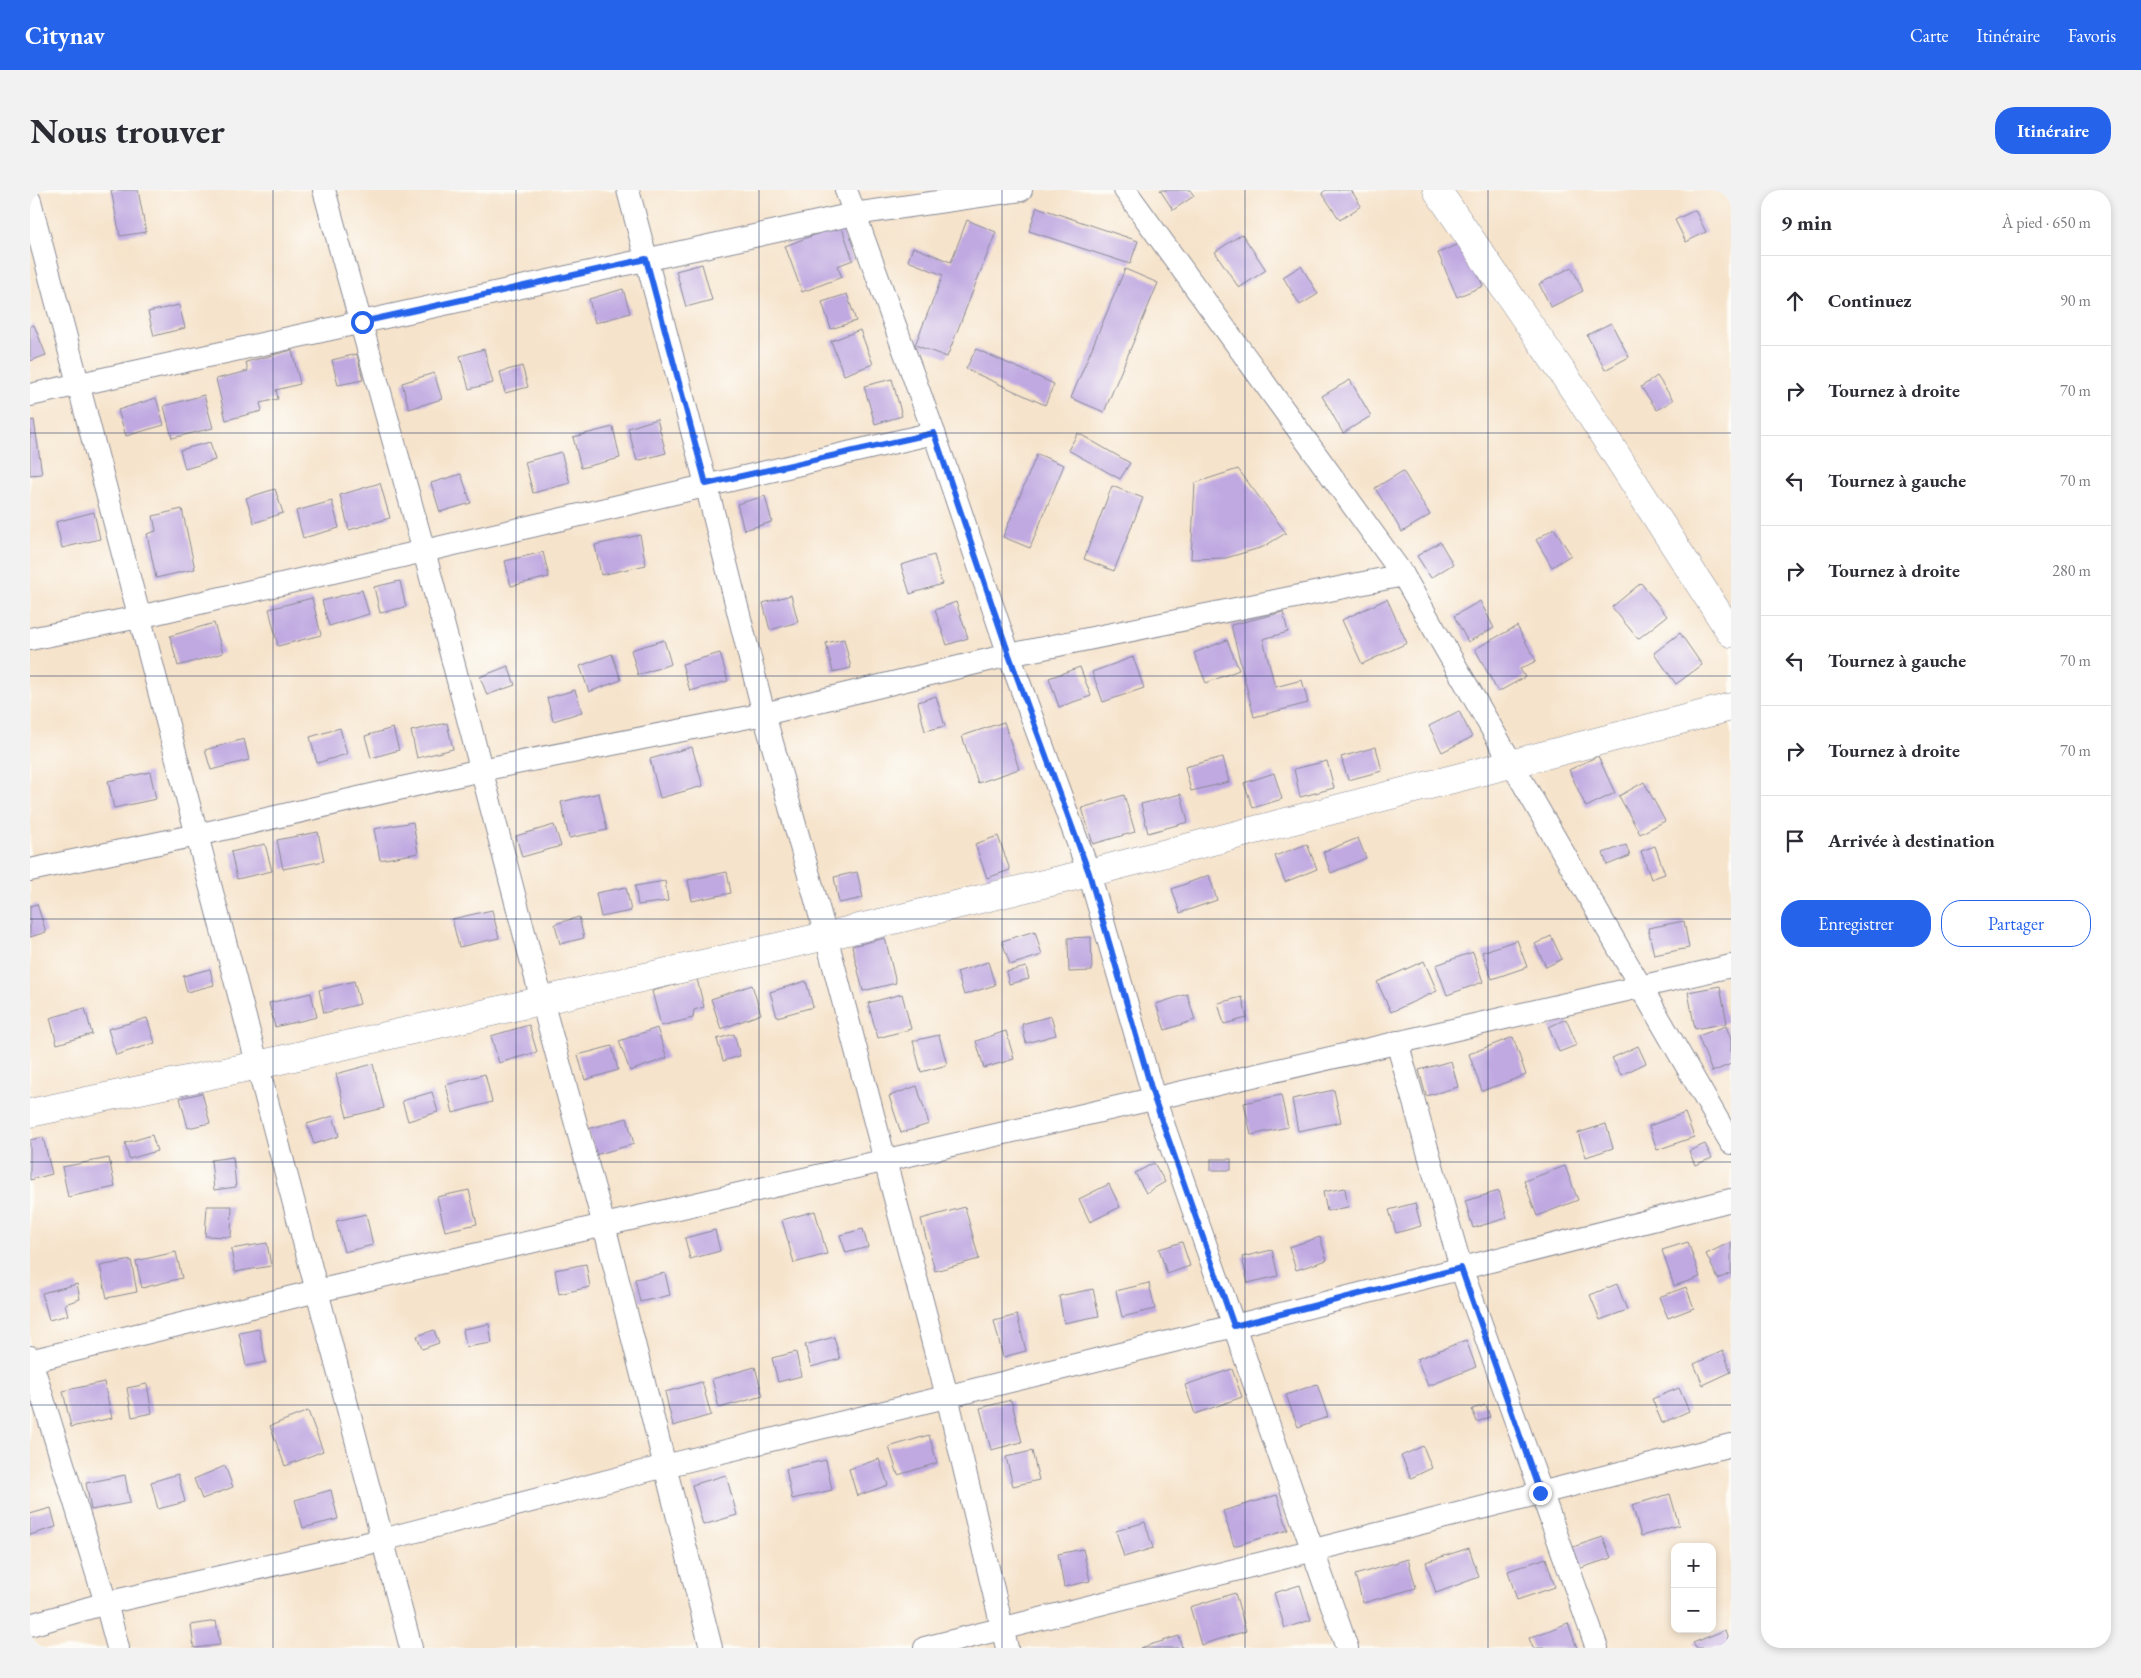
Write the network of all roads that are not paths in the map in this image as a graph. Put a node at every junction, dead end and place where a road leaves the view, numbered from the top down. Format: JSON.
{"nodes":[{"id":1,"x":324,"y":190,"type":"edge"},
{"id":2,"x":628,"y":190,"type":"edge"},
{"id":3,"x":846,"y":190,"type":"edge"},
{"id":4,"x":1021,"y":190,"type":"edge"},
{"id":5,"x":1125,"y":190,"type":"edge"},
{"id":6,"x":1437,"y":190,"type":"edge"},
{"id":7,"x":30,"y":201,"type":"edge"},
{"id":8,"x":854,"y":214,"type":"junction"},
{"id":9,"x":646,"y":259,"type":"junction"},
{"id":10,"x":362,"y":322,"type":"junction"},
{"id":11,"x":78,"y":384,"type":"junction"},
{"id":12,"x":30,"y":395,"type":"edge"},
{"id":13,"x":934,"y":433,"type":"junction"},
{"id":14,"x":706,"y":484,"type":"junction"},
{"id":15,"x":424,"y":551,"type":"junction"},
{"id":16,"x":1403,"y":575,"type":"junction"},
{"id":17,"x":140,"y":617,"type":"junction"},
{"id":18,"x":1731,"y":633,"type":"edge"},
{"id":19,"x":30,"y":639,"type":"edge"},
{"id":20,"x":1009,"y":655,"type":"junction"},
{"id":21,"x":1731,"y":707,"type":"edge"},
{"id":22,"x":764,"y":714,"type":"junction"},
{"id":23,"x":1510,"y":762,"type":"junction"},
{"id":24,"x":481,"y":770,"type":"junction"},
{"id":25,"x":197,"y":835,"type":"junction"},
{"id":26,"x":30,"y":870,"type":"edge"},
{"id":27,"x":1089,"y":873,"type":"junction"},
{"id":28,"x":826,"y":936,"type":"junction"},
{"id":29,"x":1731,"y":966,"type":"edge"},
{"id":30,"x":1642,"y":986,"type":"junction"},
{"id":31,"x":542,"y":1001,"type":"junction"},
{"id":32,"x":1397,"y":1042,"type":"junction"},
{"id":33,"x":258,"y":1065,"type":"junction"},
{"id":34,"x":1154,"y":1098,"type":"junction"},
{"id":35,"x":30,"y":1113,"type":"edge"},
{"id":36,"x":1731,"y":1143,"type":"edge"},
{"id":37,"x":884,"y":1160,"type":"junction"},
{"id":38,"x":1731,"y":1200,"type":"edge"},
{"id":39,"x":604,"y":1225,"type":"junction"},
{"id":40,"x":1461,"y":1268,"type":"junction"},
{"id":41,"x":317,"y":1291,"type":"junction"},
{"id":42,"x":1234,"y":1326,"type":"junction"},
{"id":43,"x":30,"y":1359,"type":"edge"},
{"id":44,"x":948,"y":1396,"type":"junction"},
{"id":45,"x":1731,"y":1445,"type":"edge"},
{"id":46,"x":665,"y":1466,"type":"junction"},
{"id":47,"x":1540,"y":1493,"type":"junction"},
{"id":48,"x":382,"y":1540,"type":"junction"},
{"id":49,"x":1312,"y":1550,"type":"junction"},
{"id":50,"x":106,"y":1603,"type":"junction"},
{"id":51,"x":30,"y":1625,"type":"edge"},
{"id":52,"x":1004,"y":1638,"type":"edge"},
{"id":53,"x":118,"y":1648,"type":"edge"},
{"id":54,"x":411,"y":1648,"type":"edge"},
{"id":55,"x":711,"y":1648,"type":"edge"},
{"id":56,"x":926,"y":1648,"type":"edge"},
{"id":57,"x":1347,"y":1648,"type":"edge"},
{"id":58,"x":1597,"y":1648,"type":"edge"}],
"edges":[{"from":1,"to":10,"type":"street"},
{"from":2,"to":9,"type":"street"},
{"from":3,"to":8,"type":"street"},
{"from":4,"to":8,"type":"street"},
{"from":5,"to":16,"type":"street"},
{"from":6,"to":18,"type":"main road"},
{"from":7,"to":11,"type":"street"},
{"from":8,"to":9,"type":"street"},
{"from":8,"to":13,"type":"street"},
{"from":9,"to":10,"type":"street"},
{"from":9,"to":14,"type":"street"},
{"from":10,"to":11,"type":"street"},
{"from":10,"to":15,"type":"street"},
{"from":11,"to":12,"type":"street"},
{"from":11,"to":17,"type":"street"},
{"from":13,"to":14,"type":"street"},
{"from":13,"to":20,"type":"street"},
{"from":14,"to":15,"type":"street"},
{"from":14,"to":22,"type":"street"},
{"from":15,"to":17,"type":"street"},
{"from":15,"to":24,"type":"street"},
{"from":16,"to":20,"type":"street"},
{"from":16,"to":23,"type":"street"},
{"from":17,"to":19,"type":"street"},
{"from":17,"to":25,"type":"street"},
{"from":20,"to":22,"type":"street"},
{"from":20,"to":27,"type":"street"},
{"from":21,"to":23,"type":"main road"},
{"from":22,"to":24,"type":"street"},
{"from":22,"to":28,"type":"street"},
{"from":23,"to":27,"type":"main road"},
{"from":23,"to":30,"type":"street"},
{"from":24,"to":25,"type":"street"},
{"from":24,"to":31,"type":"street"},
{"from":25,"to":26,"type":"street"},
{"from":25,"to":33,"type":"street"},
{"from":27,"to":28,"type":"main road"},
{"from":27,"to":34,"type":"street"},
{"from":28,"to":31,"type":"main road"},
{"from":28,"to":37,"type":"street"},
{"from":29,"to":30,"type":"street"},
{"from":30,"to":32,"type":"street"},
{"from":30,"to":36,"type":"street"},
{"from":31,"to":33,"type":"main road"},
{"from":31,"to":39,"type":"street"},
{"from":32,"to":34,"type":"street"},
{"from":32,"to":40,"type":"street"},
{"from":33,"to":35,"type":"main road"},
{"from":33,"to":41,"type":"street"},
{"from":34,"to":37,"type":"street"},
{"from":34,"to":42,"type":"street"},
{"from":37,"to":39,"type":"street"},
{"from":37,"to":44,"type":"street"},
{"from":38,"to":40,"type":"street"},
{"from":39,"to":41,"type":"street"},
{"from":39,"to":46,"type":"street"},
{"from":40,"to":42,"type":"street"},
{"from":40,"to":47,"type":"street"},
{"from":41,"to":43,"type":"street"},
{"from":41,"to":48,"type":"street"},
{"from":42,"to":44,"type":"street"},
{"from":42,"to":49,"type":"street"},
{"from":43,"to":50,"type":"street"},
{"from":44,"to":46,"type":"street"},
{"from":44,"to":52,"type":"street"},
{"from":45,"to":47,"type":"street"},
{"from":46,"to":48,"type":"street"},
{"from":46,"to":55,"type":"street"},
{"from":47,"to":49,"type":"street"},
{"from":47,"to":58,"type":"street"},
{"from":48,"to":50,"type":"street"},
{"from":48,"to":54,"type":"street"},
{"from":49,"to":52,"type":"street"},
{"from":49,"to":57,"type":"street"},
{"from":50,"to":51,"type":"street"},
{"from":50,"to":53,"type":"street"},
{"from":52,"to":56,"type":"street"}]}
